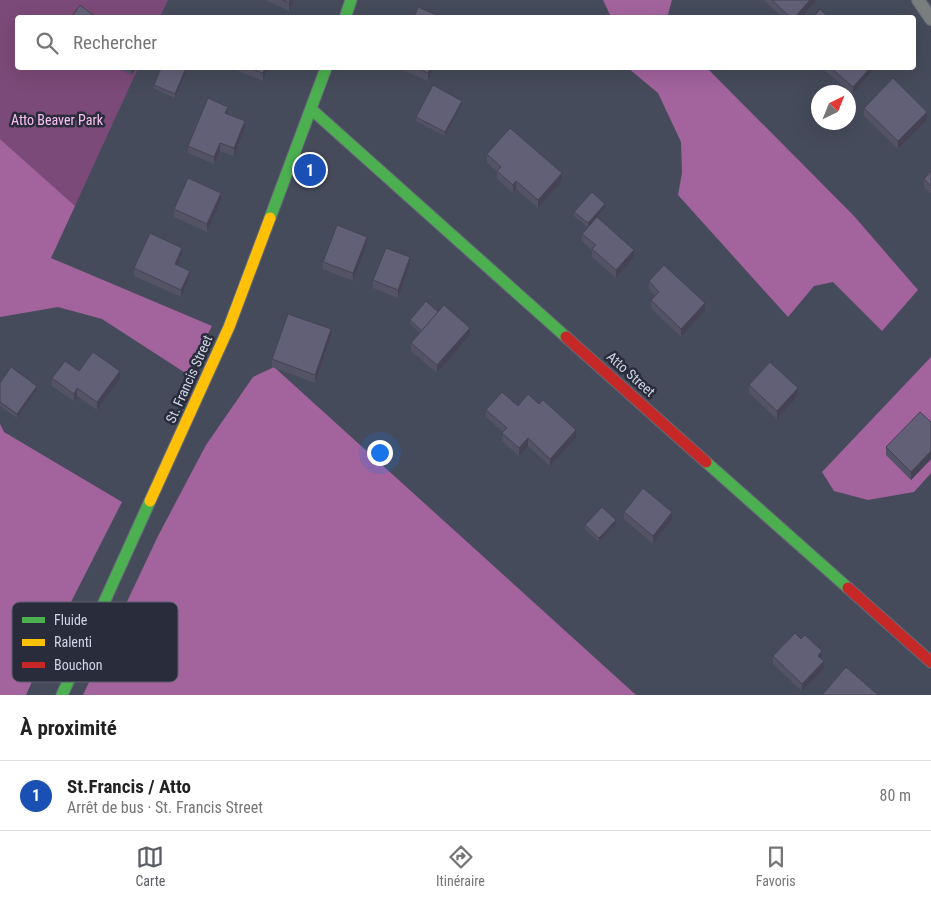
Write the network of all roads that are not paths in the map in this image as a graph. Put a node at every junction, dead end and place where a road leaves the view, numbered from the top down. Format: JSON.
{"nodes":[{"id":1,"x":351,"y":0,"type":"edge"},
{"id":2,"x":918,"y":0,"type":"edge"},
{"id":3,"x":345,"y":15,"type":"edge"},
{"id":4,"x":931,"y":19,"type":"edge"},
{"id":5,"x":325,"y":70,"type":"edge"},
{"id":6,"x":311,"y":108,"type":"junction"},
{"id":7,"x":104,"y":602,"type":"edge"},
{"id":8,"x":931,"y":662,"type":"edge"},
{"id":9,"x":68,"y":682,"type":"edge"},
{"id":10,"x":62,"y":695,"type":"edge"}],
"edges":[{"from":1,"to":3,"type":"street"},
{"from":2,"to":4,"type":"street"},
{"from":5,"to":6,"type":"street","name":"St. Francis Street"},
{"from":6,"to":7,"type":"street","name":"St. Francis Street"},
{"from":6,"to":8,"type":"street","name":"Atto Street"},
{"from":9,"to":10,"type":"street","name":"St. Francis Street"}]}
